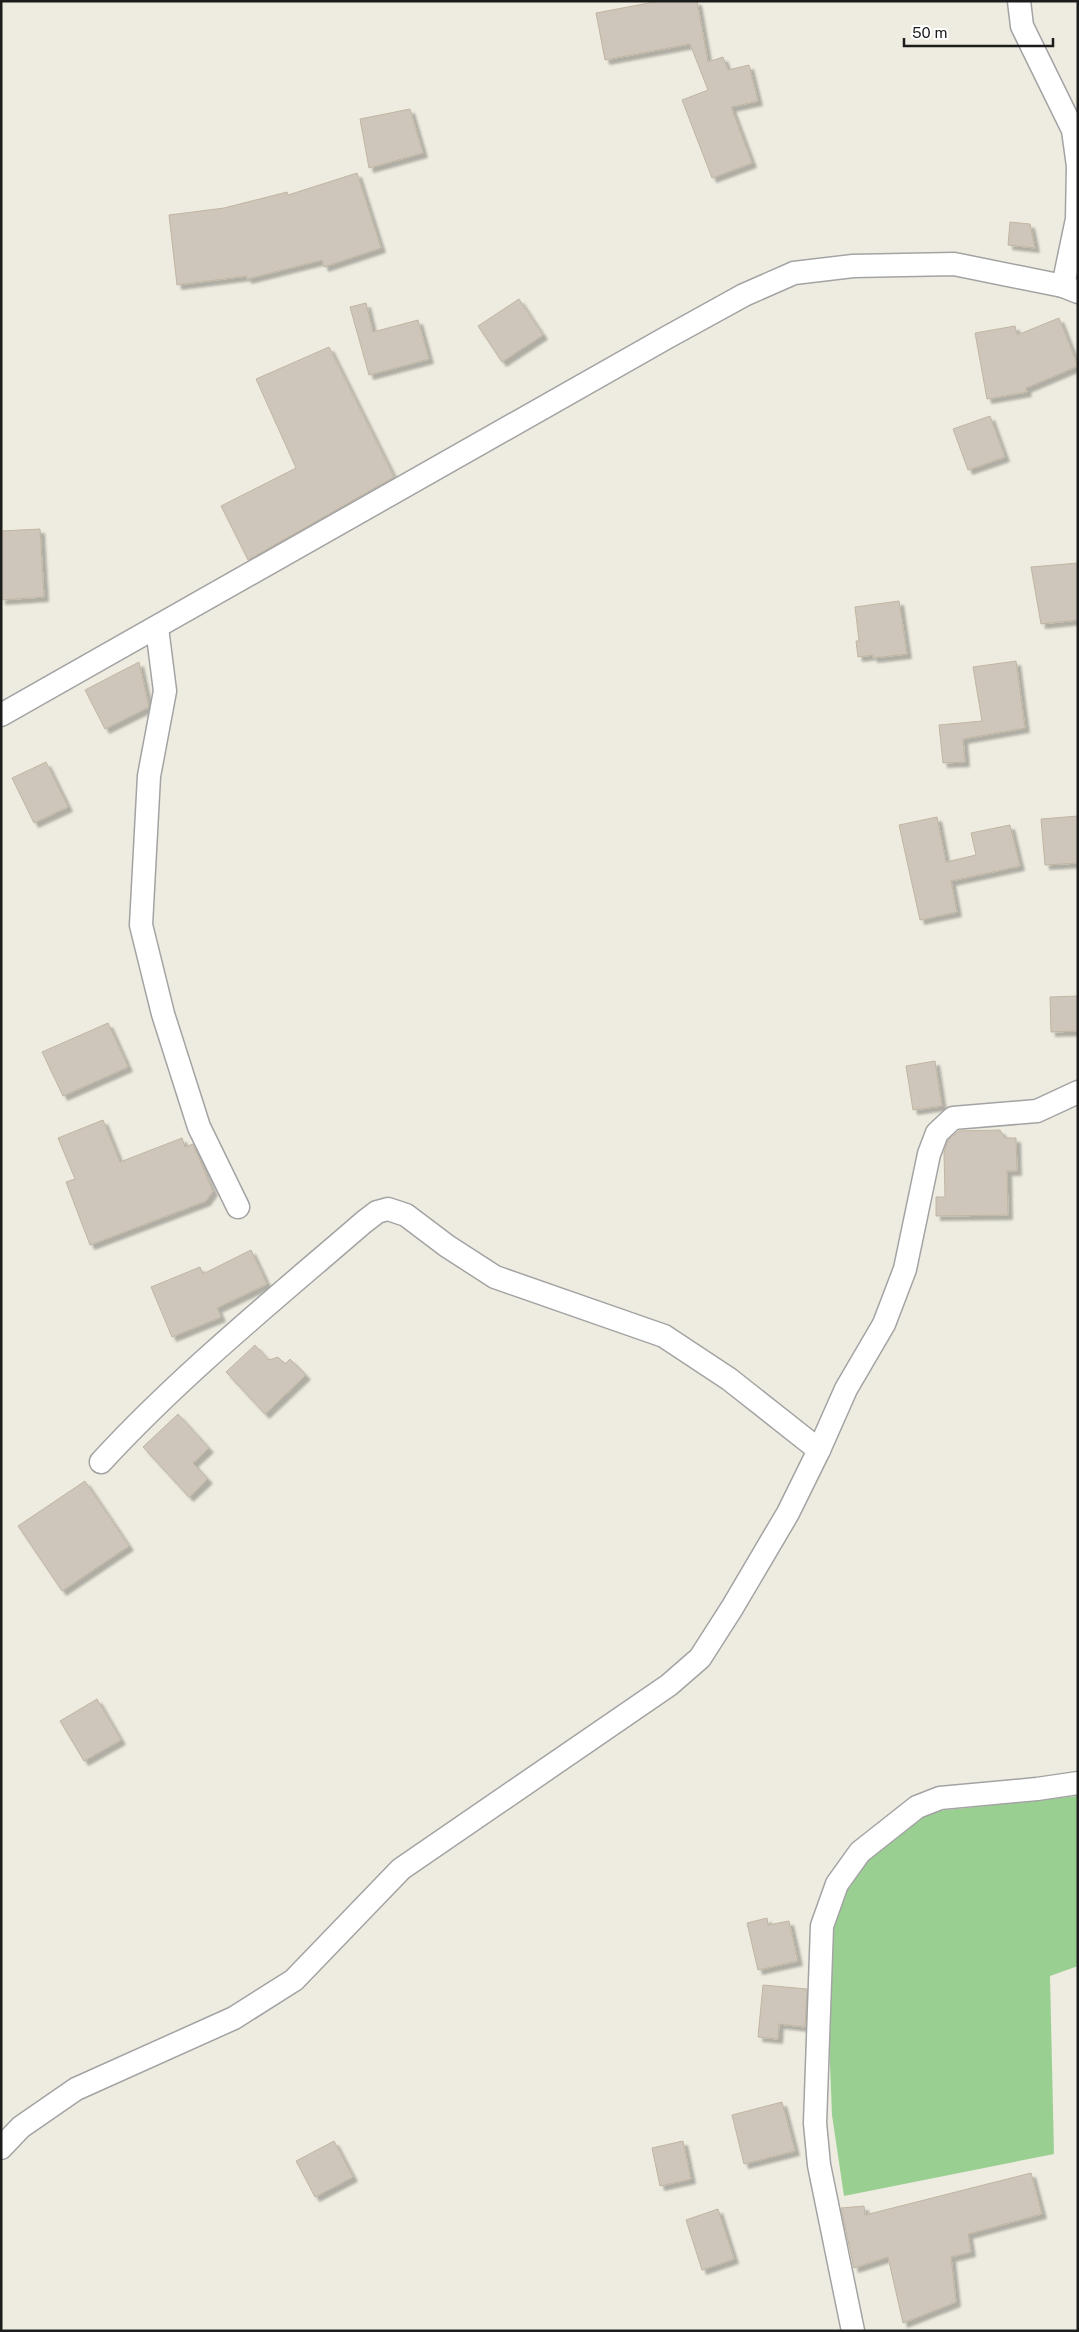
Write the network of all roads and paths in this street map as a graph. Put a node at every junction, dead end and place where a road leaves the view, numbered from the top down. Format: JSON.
{"nodes":[{"id":1,"x":1018,"y":1,"type":"edge"},
{"id":2,"x":1070,"y":289,"type":"edge"},
{"id":3,"x":157,"y":628,"type":"junction"},
{"id":4,"x":1,"y":715,"type":"edge"},
{"id":5,"x":1078,"y":1092,"type":"edge"},
{"id":6,"x":238,"y":1207,"type":"dead end"},
{"id":7,"x":819,"y":1450,"type":"junction"},
{"id":8,"x":101,"y":1462,"type":"dead end"},
{"id":9,"x":1078,"y":1783,"type":"edge"},
{"id":10,"x":1,"y":2148,"type":"edge"},
{"id":11,"x":853,"y":2331,"type":"edge"}],
"edges":[{"from":1,"to":2,"type":"street"},
{"from":2,"to":3,"type":"street"},
{"from":3,"to":4,"type":"street"},
{"from":3,"to":6,"type":"street"},
{"from":5,"to":7,"type":"street"},
{"from":7,"to":8,"type":"street"},
{"from":7,"to":10,"type":"street"},
{"from":9,"to":11,"type":"street"}]}
